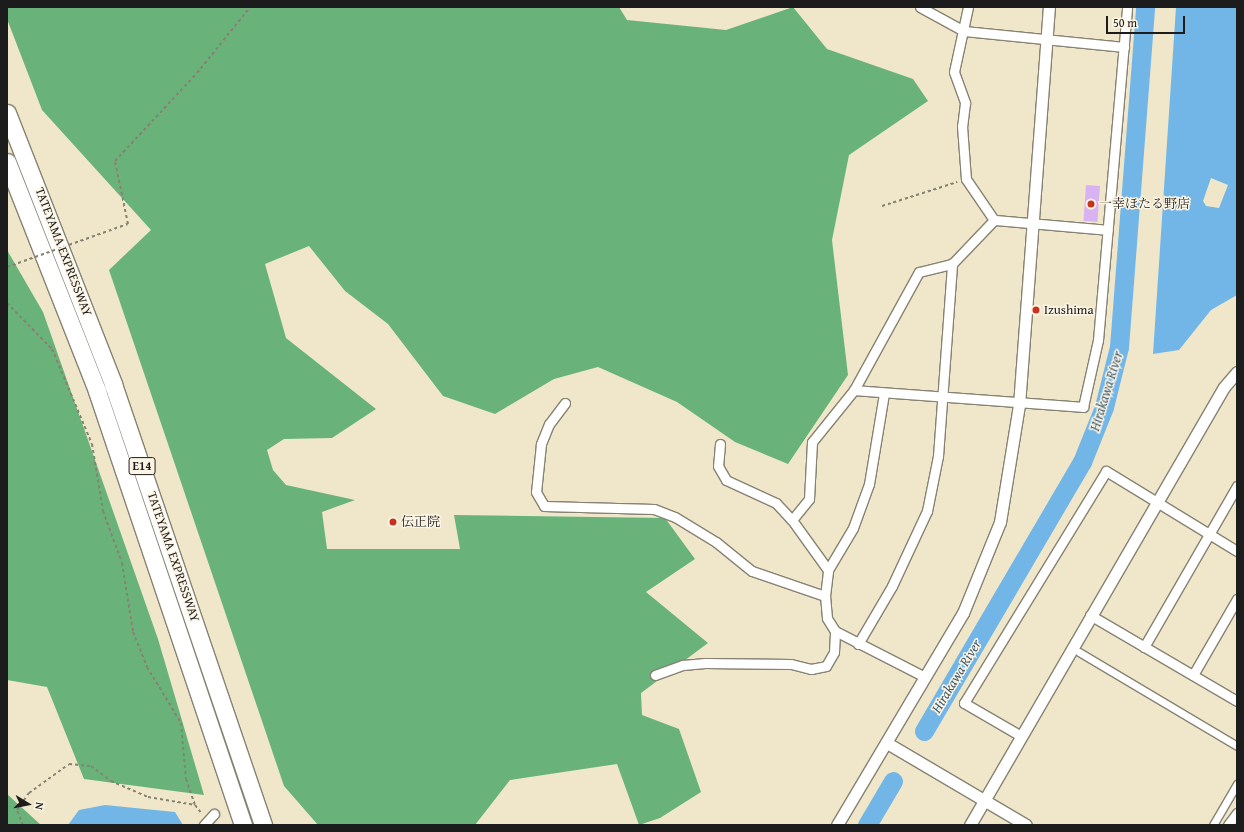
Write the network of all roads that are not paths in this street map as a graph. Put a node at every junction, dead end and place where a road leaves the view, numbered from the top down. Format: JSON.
{"nodes":[{"id":1,"x":920,"y":7,"type":"edge"},
{"id":2,"x":968,"y":7,"type":"edge"},
{"id":3,"x":1049,"y":7,"type":"edge"},
{"id":4,"x":1127,"y":7,"type":"edge"},
{"id":5,"x":964,"y":31,"type":"junction"},
{"id":6,"x":1046,"y":39,"type":"junction"},
{"id":7,"x":1124,"y":47,"type":"junction"},
{"id":8,"x":7,"y":113,"type":"edge"},
{"id":9,"x":7,"y":162,"type":"edge"},
{"id":10,"x":994,"y":220,"type":"junction"},
{"id":11,"x":1032,"y":224,"type":"junction"},
{"id":12,"x":1108,"y":230,"type":"junction"},
{"id":13,"x":952,"y":264,"type":"junction"},
{"id":14,"x":1237,"y":372,"type":"edge"},
{"id":15,"x":854,"y":390,"type":"junction"},
{"id":16,"x":884,"y":393,"type":"junction"},
{"id":17,"x":942,"y":398,"type":"junction"},
{"id":18,"x":565,"y":403,"type":"dead end"},
{"id":19,"x":1019,"y":405,"type":"junction"},
{"id":20,"x":720,"y":444,"type":"dead end"},
{"id":21,"x":1237,"y":486,"type":"edge"},
{"id":22,"x":1157,"y":502,"type":"junction"},
{"id":23,"x":792,"y":520,"type":"junction"},
{"id":24,"x":1210,"y":534,"type":"junction"},
{"id":25,"x":1237,"y":551,"type":"edge"},
{"id":26,"x":828,"y":570,"type":"junction"},
{"id":27,"x":825,"y":596,"type":"junction"},
{"id":28,"x":1237,"y":599,"type":"edge"},
{"id":29,"x":1090,"y":615,"type":"junction"},
{"id":30,"x":835,"y":631,"type":"junction"},
{"id":31,"x":858,"y":644,"type":"junction"},
{"id":32,"x":1144,"y":647,"type":"junction"},
{"id":33,"x":1079,"y":652,"type":"dead end"},
{"id":34,"x":1192,"y":675,"type":"junction"},
{"id":35,"x":655,"y":676,"type":"dead end"},
{"id":36,"x":925,"y":677,"type":"junction"},
{"id":37,"x":1237,"y":702,"type":"edge"},
{"id":38,"x":1021,"y":736,"type":"junction"},
{"id":39,"x":887,"y":743,"type":"junction"},
{"id":40,"x":1237,"y":746,"type":"edge"},
{"id":41,"x":1237,"y":784,"type":"edge"},
{"id":42,"x":984,"y":800,"type":"junction"},
{"id":43,"x":1237,"y":813,"type":"edge"},
{"id":44,"x":214,"y":814,"type":"dead end"},
{"id":45,"x":204,"y":825,"type":"edge"},
{"id":46,"x":243,"y":825,"type":"edge"},
{"id":47,"x":263,"y":825,"type":"edge"},
{"id":48,"x":837,"y":825,"type":"edge"},
{"id":49,"x":970,"y":825,"type":"edge"},
{"id":50,"x":1026,"y":825,"type":"edge"},
{"id":51,"x":1213,"y":825,"type":"edge"},
{"id":52,"x":1228,"y":825,"type":"edge"}],
"edges":[{"from":1,"to":5,"type":"street"},
{"from":2,"to":5,"type":"street"},
{"from":3,"to":6,"type":"street"},
{"from":4,"to":7,"type":"street"},
{"from":5,"to":6,"type":"street"},
{"from":5,"to":10,"type":"street"},
{"from":6,"to":7,"type":"street"},
{"from":6,"to":11,"type":"street"},
{"from":7,"to":12,"type":"street"},
{"from":8,"to":47,"type":"highway","name":"TATEYAMA EXPRESSWAY","number":"E14"},
{"from":9,"to":46,"type":"highway","name":"TATEYAMA EXPRESSWAY","number":"E14"},
{"from":10,"to":11,"type":"street"},
{"from":10,"to":13,"type":"street"},
{"from":11,"to":12,"type":"street"},
{"from":11,"to":19,"type":"street"},
{"from":12,"to":19,"type":"street"},
{"from":13,"to":15,"type":"street"},
{"from":13,"to":17,"type":"street"},
{"from":14,"to":22,"type":"street"},
{"from":15,"to":16,"type":"street"},
{"from":15,"to":23,"type":"street"},
{"from":16,"to":17,"type":"street"},
{"from":16,"to":26,"type":"street"},
{"from":17,"to":19,"type":"street"},
{"from":17,"to":31,"type":"street"},
{"from":18,"to":27,"type":"street"},
{"from":19,"to":36,"type":"street"},
{"from":20,"to":23,"type":"street"},
{"from":21,"to":24,"type":"street"},
{"from":22,"to":24,"type":"street"},
{"from":22,"to":29,"type":"street"},
{"from":22,"to":38,"type":"street"},
{"from":23,"to":26,"type":"street"},
{"from":24,"to":25,"type":"street"},
{"from":24,"to":32,"type":"street"},
{"from":26,"to":27,"type":"street"},
{"from":27,"to":30,"type":"street"},
{"from":28,"to":34,"type":"street"},
{"from":29,"to":32,"type":"street"},
{"from":29,"to":38,"type":"street"},
{"from":30,"to":31,"type":"street"},
{"from":30,"to":35,"type":"street"},
{"from":31,"to":36,"type":"street"},
{"from":32,"to":34,"type":"street"},
{"from":33,"to":40,"type":"street"},
{"from":34,"to":37,"type":"street"},
{"from":36,"to":39,"type":"street"},
{"from":38,"to":42,"type":"street"},
{"from":39,"to":42,"type":"street"},
{"from":39,"to":48,"type":"street"},
{"from":41,"to":51,"type":"street"},
{"from":42,"to":49,"type":"street"},
{"from":42,"to":50,"type":"street"},
{"from":43,"to":52,"type":"street"},
{"from":44,"to":45,"type":"street"}]}
